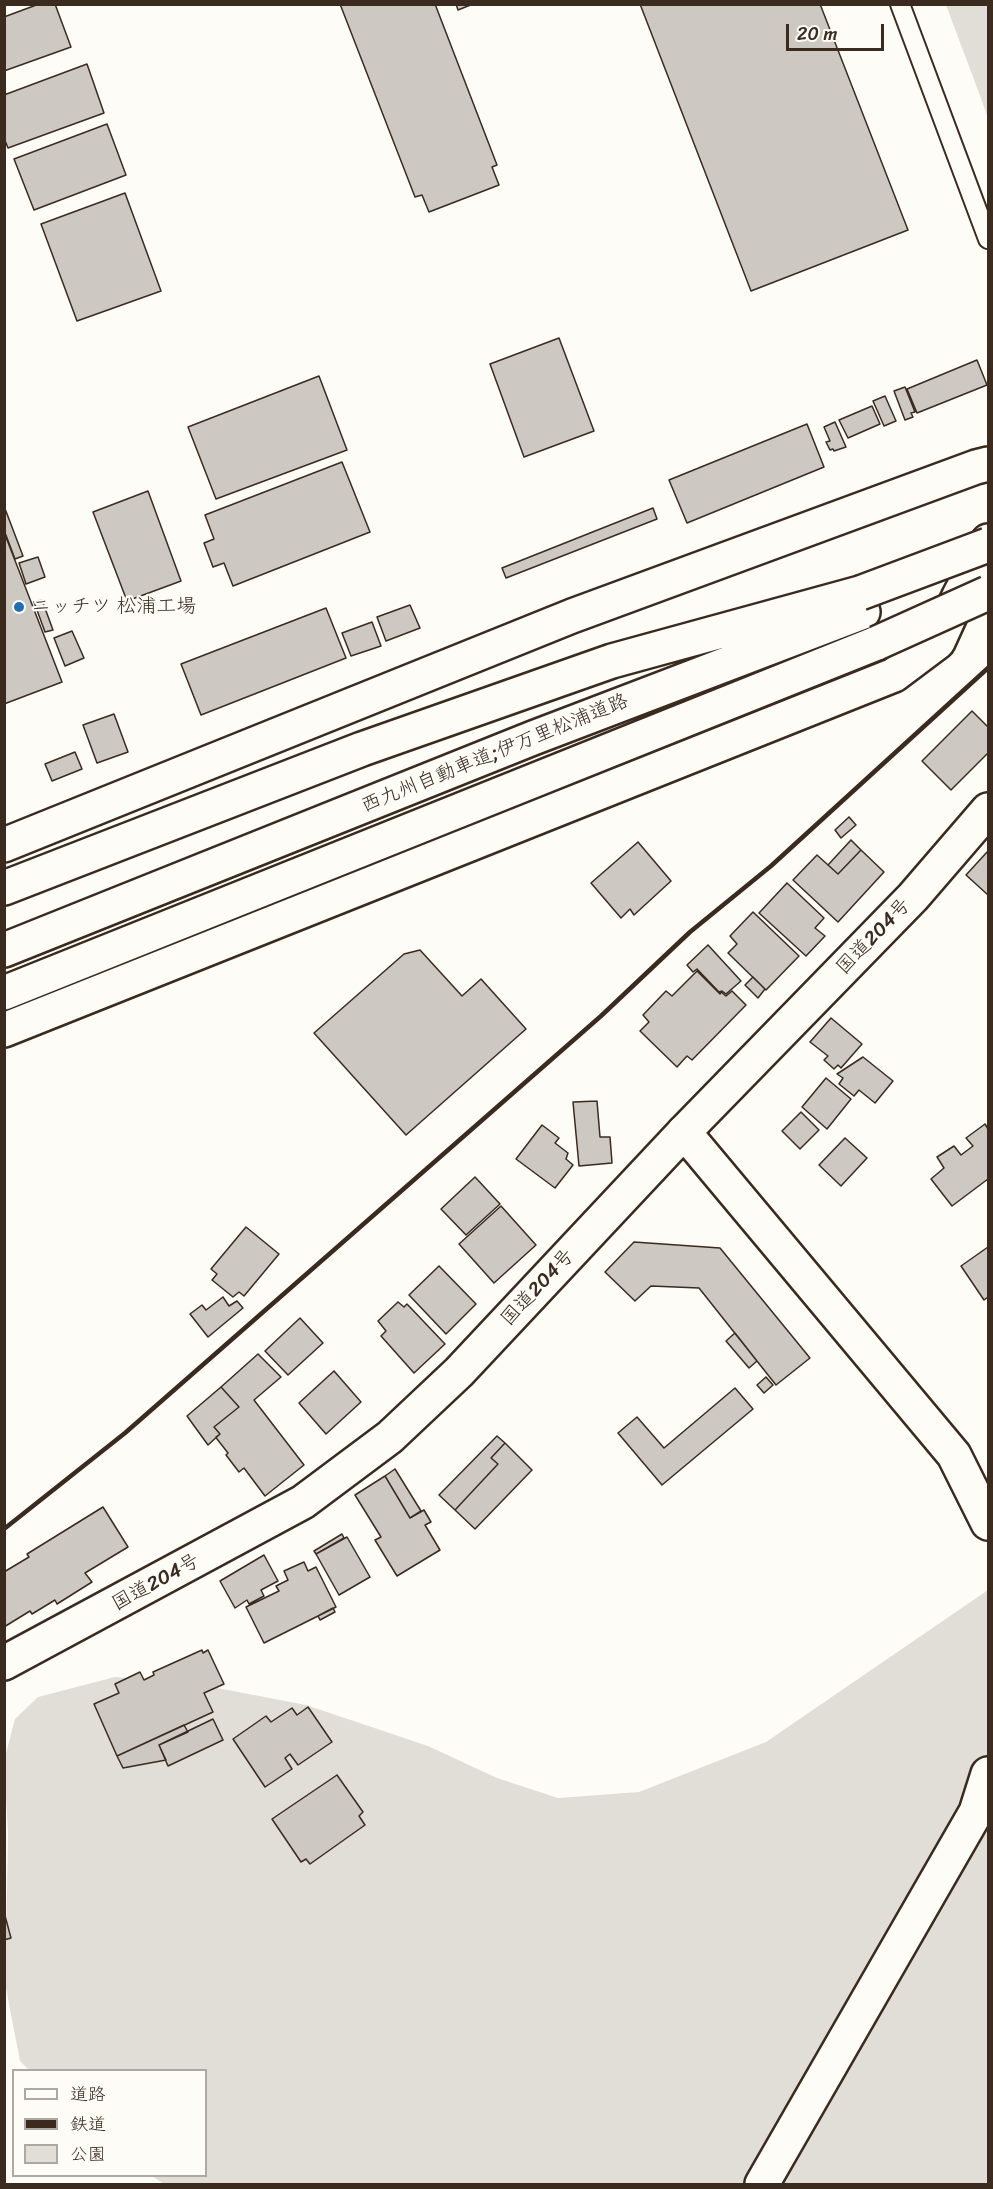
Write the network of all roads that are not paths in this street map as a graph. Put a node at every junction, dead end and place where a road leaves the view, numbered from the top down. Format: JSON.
{"nodes":[{"id":1,"x":900,"y":4,"type":"edge"},
{"id":2,"x":988,"y":239,"type":"edge"},
{"id":3,"x":988,"y":464,"type":"edge"},
{"id":4,"x":988,"y":543,"type":"edge"},
{"id":5,"x":988,"y":568,"type":"edge"},
{"id":6,"x":988,"y":594,"type":"edge"},
{"id":7,"x":861,"y":602,"type":"junction"},
{"id":8,"x":988,"y":810,"type":"edge"},
{"id":9,"x":4,"y":845,"type":"edge"},
{"id":10,"x":4,"y":888,"type":"edge"},
{"id":11,"x":4,"y":926,"type":"edge"},
{"id":12,"x":4,"y":950,"type":"edge"},
{"id":13,"x":4,"y":993,"type":"edge"},
{"id":14,"x":4,"y":1030,"type":"edge"},
{"id":15,"x":684,"y":1132,"type":"junction"},
{"id":16,"x":988,"y":1522,"type":"edge"},
{"id":17,"x":4,"y":1663,"type":"edge"},
{"id":18,"x":988,"y":1774,"type":"edge"},
{"id":19,"x":762,"y":2184,"type":"edge"}],
"edges":[{"from":1,"to":2,"type":"lane"},
{"from":3,"to":9,"type":"main road"},
{"from":4,"to":7,"type":"main road","name":"西九州自動車道;伊万里松浦道路","bridge":true},
{"from":4,"to":14,"type":"main road"},
{"from":5,"to":7,"type":"main road","name":"西九州自動車道;伊万里松浦道路"},
{"from":6,"to":13,"type":"main road","bridge":true},
{"from":7,"to":10,"type":"main road"},
{"from":7,"to":11,"type":"main road","name":"西九州自動車道;伊万里松浦道路"},
{"from":7,"to":12,"type":"main road","name":"西九州自動車道;伊万里松浦道路"},
{"from":8,"to":15,"type":"main road","name":"国道204号"},
{"from":15,"to":16,"type":"main road"},
{"from":15,"to":17,"type":"main road","name":"国道204号"},
{"from":18,"to":19,"type":"main road"}]}
